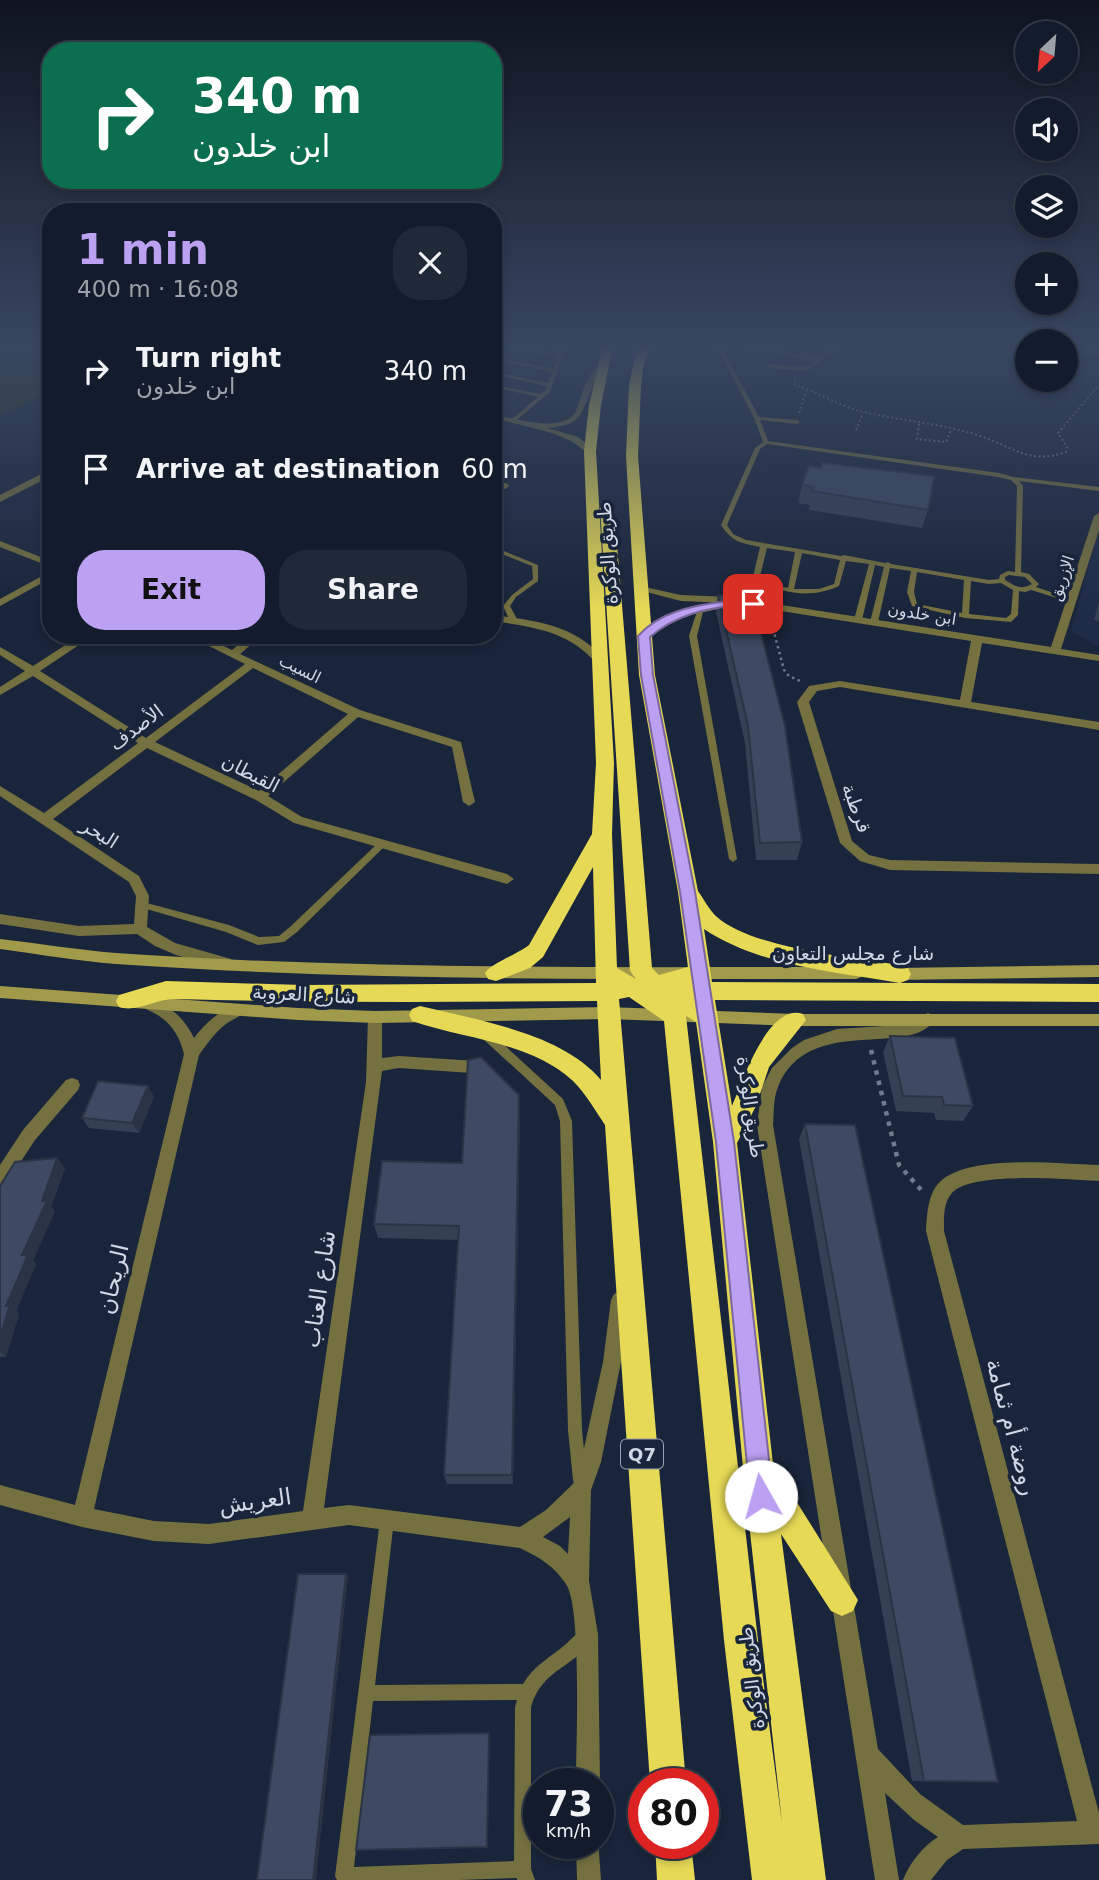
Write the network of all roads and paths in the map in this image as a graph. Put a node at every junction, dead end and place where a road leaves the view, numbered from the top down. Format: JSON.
{"nodes":[{"id":1,"x":557,"y":434,"type":"edge"},
{"id":2,"x":593,"y":434,"type":"edge"},
{"id":3,"x":625,"y":434,"type":"edge"},
{"id":4,"x":633,"y":434,"type":"edge"},
{"id":5,"x":763,"y":434,"type":"edge"},
{"id":6,"x":918,"y":434,"type":"edge"},
{"id":7,"x":949,"y":434,"type":"edge"},
{"id":8,"x":966,"y":434,"type":"edge"},
{"id":9,"x":1058,"y":434,"type":"edge"},
{"id":10,"x":766,"y":442,"type":"junction"},
{"id":11,"x":590,"y":451,"type":"junction"},
{"id":12,"x":632,"y":456,"type":"junction"},
{"id":13,"x":591,"y":471,"type":"junction"},
{"id":14,"x":42,"y":477,"type":"edge"},
{"id":15,"x":1013,"y":479,"type":"junction"},
{"id":16,"x":502,"y":485,"type":"edge"},
{"id":17,"x":505,"y":486,"type":"dead end"},
{"id":18,"x":1099,"y":489,"type":"edge"},
{"id":19,"x":0,"y":499,"type":"edge"},
{"id":20,"x":1099,"y":516,"type":"edge"},
{"id":21,"x":0,"y":544,"type":"edge"},
{"id":22,"x":764,"y":545,"type":"junction"},
{"id":23,"x":799,"y":550,"type":"junction"},
{"id":24,"x":502,"y":552,"type":"edge"},
{"id":25,"x":844,"y":557,"type":"junction"},
{"id":26,"x":42,"y":560,"type":"edge"},
{"id":27,"x":873,"y":562,"type":"junction"},
{"id":28,"x":888,"y":564,"type":"junction"},
{"id":29,"x":915,"y":569,"type":"junction"},
{"id":30,"x":1018,"y":573,"type":"junction"},
{"id":31,"x":968,"y":578,"type":"junction"},
{"id":32,"x":42,"y":579,"type":"edge"},
{"id":33,"x":1002,"y":581,"type":"junction"},
{"id":34,"x":1033,"y":588,"type":"junction"},
{"id":35,"x":640,"y":589,"type":"junction"},
{"id":36,"x":791,"y":589,"type":"junction"},
{"id":37,"x":1016,"y":589,"type":"junction"},
{"id":38,"x":1072,"y":601,"type":"junction"},
{"id":39,"x":739,"y":602,"type":"junction"},
{"id":40,"x":0,"y":603,"type":"edge"},
{"id":41,"x":768,"y":606,"type":"junction"},
{"id":42,"x":701,"y":608,"type":"junction"},
{"id":43,"x":965,"y":616,"type":"junction"},
{"id":44,"x":502,"y":619,"type":"edge"},
{"id":45,"x":858,"y":620,"type":"junction"},
{"id":46,"x":514,"y":621,"type":"junction"},
{"id":47,"x":874,"y":622,"type":"junction"},
{"id":48,"x":644,"y":636,"type":"junction"},
{"id":49,"x":977,"y":639,"type":"junction"},
{"id":50,"x":75,"y":644,"type":"edge"},
{"id":51,"x":211,"y":644,"type":"edge"},
{"id":52,"x":246,"y":644,"type":"edge"},
{"id":53,"x":0,"y":650,"type":"edge"},
{"id":54,"x":1055,"y":650,"type":"junction"},
{"id":55,"x":233,"y":654,"type":"junction"},
{"id":56,"x":1099,"y":658,"type":"edge"},
{"id":57,"x":600,"y":661,"type":"junction"},
{"id":58,"x":252,"y":664,"type":"junction"},
{"id":59,"x":33,"y":671,"type":"junction"},
{"id":60,"x":813,"y":688,"type":"junction"},
{"id":61,"x":0,"y":692,"type":"edge"},
{"id":62,"x":965,"y":704,"type":"junction"},
{"id":63,"x":356,"y":713,"type":"junction"},
{"id":64,"x":1099,"y":726,"type":"edge"},
{"id":65,"x":144,"y":742,"type":"junction"},
{"id":66,"x":0,"y":790,"type":"edge"},
{"id":67,"x":260,"y":797,"type":"junction"},
{"id":68,"x":469,"y":802,"type":"dead end"},
{"id":69,"x":43,"y":820,"type":"junction"},
{"id":70,"x":602,"y":834,"type":"junction"},
{"id":71,"x":381,"y":845,"type":"junction"},
{"id":72,"x":733,"y":859,"type":"dead end"},
{"id":73,"x":1099,"y":869,"type":"edge"},
{"id":74,"x":507,"y":879,"type":"dead end"},
{"id":75,"x":688,"y":892,"type":"junction"},
{"id":76,"x":143,"y":905,"type":"junction"},
{"id":77,"x":0,"y":919,"type":"edge"},
{"id":78,"x":140,"y":929,"type":"junction"},
{"id":79,"x":0,"y":944,"type":"edge"},
{"id":80,"x":231,"y":964,"type":"junction"},
{"id":81,"x":1099,"y":971,"type":"edge"},
{"id":82,"x":496,"y":973,"type":"junction"},
{"id":83,"x":900,"y":974,"type":"junction"},
{"id":84,"x":653,"y":991,"type":"junction"},
{"id":85,"x":0,"y":992,"type":"edge"},
{"id":86,"x":607,"y":992,"type":"junction"},
{"id":87,"x":1099,"y":992,"type":"edge"},
{"id":88,"x":703,"y":993,"type":"junction"},
{"id":89,"x":134,"y":1001,"type":"junction"},
{"id":90,"x":239,"y":1010,"type":"junction"},
{"id":91,"x":420,"y":1015,"type":"junction"},
{"id":92,"x":375,"y":1017,"type":"junction"},
{"id":93,"x":928,"y":1019,"type":"junction"},
{"id":94,"x":795,"y":1020,"type":"junction"},
{"id":95,"x":1099,"y":1020,"type":"edge"},
{"id":96,"x":483,"y":1032,"type":"junction"},
{"id":97,"x":866,"y":1032,"type":"junction"},
{"id":98,"x":192,"y":1054,"type":"junction"},
{"id":99,"x":375,"y":1066,"type":"junction"},
{"id":100,"x":471,"y":1066,"type":"edge"},
{"id":101,"x":72,"y":1085,"type":"dead end"},
{"id":102,"x":617,"y":1124,"type":"junction"},
{"id":103,"x":725,"y":1142,"type":"junction"},
{"id":104,"x":1099,"y":1174,"type":"edge"},
{"id":105,"x":0,"y":1180,"type":"edge"},
{"id":106,"x":936,"y":1204,"type":"junction"},
{"id":107,"x":625,"y":1246,"type":"junction"},
{"id":108,"x":758,"y":1468,"type":"junction"},
{"id":109,"x":581,"y":1490,"type":"junction"},
{"id":110,"x":0,"y":1494,"type":"edge"},
{"id":111,"x":82,"y":1517,"type":"junction"},
{"id":112,"x":312,"y":1520,"type":"junction"},
{"id":113,"x":387,"y":1520,"type":"junction"},
{"id":114,"x":521,"y":1538,"type":"junction"},
{"id":115,"x":578,"y":1581,"type":"junction"},
{"id":116,"x":842,"y":1600,"type":"junction"},
{"id":117,"x":587,"y":1634,"type":"junction"},
{"id":118,"x":526,"y":1692,"type":"junction"},
{"id":119,"x":366,"y":1693,"type":"junction"},
{"id":120,"x":868,"y":1755,"type":"junction"},
{"id":121,"x":588,"y":1768,"type":"edge"},
{"id":122,"x":667,"y":1768,"type":"edge"},
{"id":123,"x":1095,"y":1832,"type":"edge"},
{"id":124,"x":960,"y":1837,"type":"junction"},
{"id":125,"x":589,"y":1859,"type":"edge"},
{"id":126,"x":674,"y":1859,"type":"edge"},
{"id":127,"x":524,"y":1875,"type":"edge"},
{"id":128,"x":589,"y":1880,"type":"edge"},
{"id":129,"x":676,"y":1880,"type":"edge"},
{"id":130,"x":771,"y":1880,"type":"edge"},
{"id":131,"x":807,"y":1880,"type":"edge"},
{"id":132,"x":887,"y":1880,"type":"edge"},
{"id":133,"x":915,"y":1880,"type":"edge"}],
"edges":[{"from":1,"to":11,"type":"street"},
{"from":2,"to":11,"type":"highway","name":"طريق الوكرة"},
{"from":3,"to":12,"type":"highway"},
{"from":4,"to":12,"type":"highway","name":"طريق الوكرة"},
{"from":5,"to":10,"type":"lane"},
{"from":6,"to":7,"type":"path"},
{"from":8,"to":9,"type":"path"},
{"from":10,"to":15,"type":"lane"},
{"from":10,"to":22,"type":"lane"},
{"from":11,"to":13,"type":"highway","name":"طريق الوكرة"},
{"from":12,"to":35,"type":"highway","name":"طريق الوكرة"},
{"from":13,"to":57,"type":"highway","name":"طريق الوكرة"},
{"from":13,"to":84,"type":"highway"},
{"from":14,"to":19,"type":"street"},
{"from":15,"to":18,"type":"lane"},
{"from":15,"to":30,"type":"lane"},
{"from":16,"to":17,"type":"street"},
{"from":20,"to":38,"type":"street","name":"الإزريق"},
{"from":21,"to":26,"type":"street"},
{"from":22,"to":23,"type":"lane"},
{"from":22,"to":36,"type":"lane"},
{"from":23,"to":25,"type":"lane"},
{"from":23,"to":36,"type":"lane"},
{"from":24,"to":46,"type":"lane"},
{"from":25,"to":27,"type":"lane"},
{"from":25,"to":36,"type":"lane"},
{"from":27,"to":28,"type":"lane"},
{"from":27,"to":45,"type":"lane"},
{"from":28,"to":29,"type":"lane"},
{"from":28,"to":47,"type":"lane"},
{"from":29,"to":31,"type":"lane"},
{"from":29,"to":43,"type":"lane"},
{"from":30,"to":33,"type":"lane"},
{"from":30,"to":34,"type":"lane"},
{"from":31,"to":33,"type":"lane"},
{"from":31,"to":43,"type":"lane"},
{"from":32,"to":40,"type":"street"},
{"from":33,"to":37,"type":"lane"},
{"from":34,"to":37,"type":"lane"},
{"from":34,"to":38,"type":"lane"},
{"from":35,"to":39,"type":"street","name":"ابن خلدون"},
{"from":35,"to":48,"type":"highway","name":"طريق الوكرة"},
{"from":37,"to":43,"type":"lane"},
{"from":38,"to":54,"type":"street","name":"الإزريق"},
{"from":39,"to":41,"type":"street","name":"ابن خلدون"},
{"from":39,"to":42,"type":"street","name":"ابن خلدون"},
{"from":41,"to":45,"type":"street","name":"ابن خلدون"},
{"from":41,"to":60,"type":"path"},
{"from":42,"to":48,"type":"street","name":"ابن خلدون"},
{"from":42,"to":72,"type":"lane"},
{"from":44,"to":46,"type":"street"},
{"from":45,"to":47,"type":"street","name":"ابن خلدون"},
{"from":46,"to":57,"type":"street"},
{"from":47,"to":49,"type":"street","name":"ابن خلدون"},
{"from":48,"to":75,"type":"highway","name":"طريق الوكرة"},
{"from":49,"to":54,"type":"street","name":"ابن خلدون"},
{"from":49,"to":62,"type":"street"},
{"from":50,"to":59,"type":"street"},
{"from":51,"to":55,"type":"street","name":"السيب"},
{"from":52,"to":55,"type":"street"},
{"from":53,"to":59,"type":"street","name":"القبطان"},
{"from":54,"to":56,"type":"street","name":"ابن خلدون"},
{"from":55,"to":58,"type":"street","name":"السيب"},
{"from":57,"to":70,"type":"highway","name":"طريق الوكرة"},
{"from":58,"to":63,"type":"street","name":"السيب"},
{"from":58,"to":65,"type":"street","name":"الأصدف"},
{"from":59,"to":61,"type":"street"},
{"from":59,"to":65,"type":"street","name":"القبطان"},
{"from":60,"to":62,"type":"street"},
{"from":60,"to":73,"type":"street","name":"قرطبة"},
{"from":62,"to":64,"type":"street"},
{"from":63,"to":67,"type":"street"},
{"from":63,"to":68,"type":"street","name":"السيب"},
{"from":65,"to":67,"type":"street","name":"القبطان"},
{"from":65,"to":69,"type":"street","name":"الأصدف"},
{"from":66,"to":69,"type":"street","name":"البحر"},
{"from":67,"to":71,"type":"street","name":"القبطان"},
{"from":69,"to":76,"type":"street","name":"البحر"},
{"from":70,"to":82,"type":"highway"},
{"from":70,"to":86,"type":"highway","name":"طريق الوكرة"},
{"from":71,"to":74,"type":"street","name":"القبطان"},
{"from":71,"to":76,"type":"lane"},
{"from":75,"to":83,"type":"highway"},
{"from":75,"to":88,"type":"highway","name":"طريق الوكرة"},
{"from":76,"to":78,"type":"street"},
{"from":77,"to":78,"type":"street"},
{"from":78,"to":80,"type":"street","name":"شارع العروبة"},
{"from":79,"to":80,"type":"street","name":"شارع العروبة"},
{"from":80,"to":82,"type":"street","name":"شارع العروبة"},
{"from":81,"to":83,"type":"street","name":"شارع مجلس التعاون"},
{"from":82,"to":86,"type":"street","name":"شارع العروبة"},
{"from":83,"to":88,"type":"street","name":"شارع مجلس التعاون"},
{"from":84,"to":86,"type":"highway"},
{"from":84,"to":86,"type":"highway"},
{"from":84,"to":86,"type":"street"},
{"from":84,"to":88,"type":"highway"},
{"from":84,"to":88,"type":"highway"},
{"from":84,"to":130,"type":"highway"},
{"from":85,"to":89,"type":"street","name":"شارع العروبة"},
{"from":86,"to":89,"type":"highway"},
{"from":86,"to":91,"type":"street","name":"شارع العروبة"},
{"from":86,"to":102,"type":"highway","name":"طريق الوكرة","number":"Q7"},
{"from":87,"to":88,"type":"highway"},
{"from":88,"to":94,"type":"street"},
{"from":88,"to":103,"type":"highway","name":"طريق الوكرة"},
{"from":89,"to":90,"type":"street","name":"شارع العروبة"},
{"from":89,"to":98,"type":"street"},
{"from":90,"to":92,"type":"street","name":"شارع العروبة"},
{"from":90,"to":98,"type":"street","name":"الريحان"},
{"from":91,"to":92,"type":"street","name":"شارع العروبة"},
{"from":91,"to":96,"type":"highway"},
{"from":92,"to":99,"type":"street","name":"شارع العناب"},
{"from":93,"to":94,"type":"street"},
{"from":93,"to":95,"type":"street"},
{"from":93,"to":97,"type":"street","name":"طريق الوكرة"},
{"from":94,"to":103,"type":"highway"},
{"from":96,"to":102,"type":"highway"},
{"from":96,"to":109,"type":"lane"},
{"from":97,"to":106,"type":"path"},
{"from":97,"to":116,"type":"street","name":"طريق الوكرة"},
{"from":98,"to":111,"type":"street","name":"الريحان"},
{"from":99,"to":100,"type":"street"},
{"from":99,"to":112,"type":"street","name":"شارع العناب"},
{"from":101,"to":105,"type":"street"},
{"from":102,"to":107,"type":"highway","name":"طريق الوكرة","number":"Q7"},
{"from":103,"to":108,"type":"highway","name":"طريق الوكرة"},
{"from":104,"to":106,"type":"street"},
{"from":106,"to":123,"type":"street","name":"روضة أم ثمامة"},
{"from":107,"to":109,"type":"street","name":"طريق الوكرة"},
{"from":107,"to":122,"type":"highway","name":"طريق الوكرة","number":"Q7"},
{"from":108,"to":116,"type":"highway"},
{"from":108,"to":131,"type":"highway","name":"طريق الوكرة"},
{"from":109,"to":114,"type":"street"},
{"from":109,"to":115,"type":"street","name":"طريق الوكرة"},
{"from":110,"to":111,"type":"street","name":"العريش"},
{"from":111,"to":112,"type":"street","name":"العريش"},
{"from":112,"to":113,"type":"street","name":"العريش"},
{"from":113,"to":114,"type":"street","name":"العريش"},
{"from":113,"to":119,"type":"lane"},
{"from":114,"to":115,"type":"street","name":"العريش"},
{"from":115,"to":117,"type":"street","name":"طريق الوكرة"},
{"from":116,"to":120,"type":"street","name":"طريق الوكرة"},
{"from":117,"to":118,"type":"lane"},
{"from":117,"to":121,"type":"street","name":"طريق الوكرة"},
{"from":118,"to":119,"type":"lane"},
{"from":118,"to":127,"type":"lane"},
{"from":119,"to":127,"type":"lane"},
{"from":120,"to":124,"type":"street"},
{"from":120,"to":132,"type":"street","name":"طريق الوكرة"},
{"from":123,"to":124,"type":"street"},
{"from":124,"to":133,"type":"street"},
{"from":125,"to":128,"type":"street"},
{"from":126,"to":129,"type":"highway"}]}
